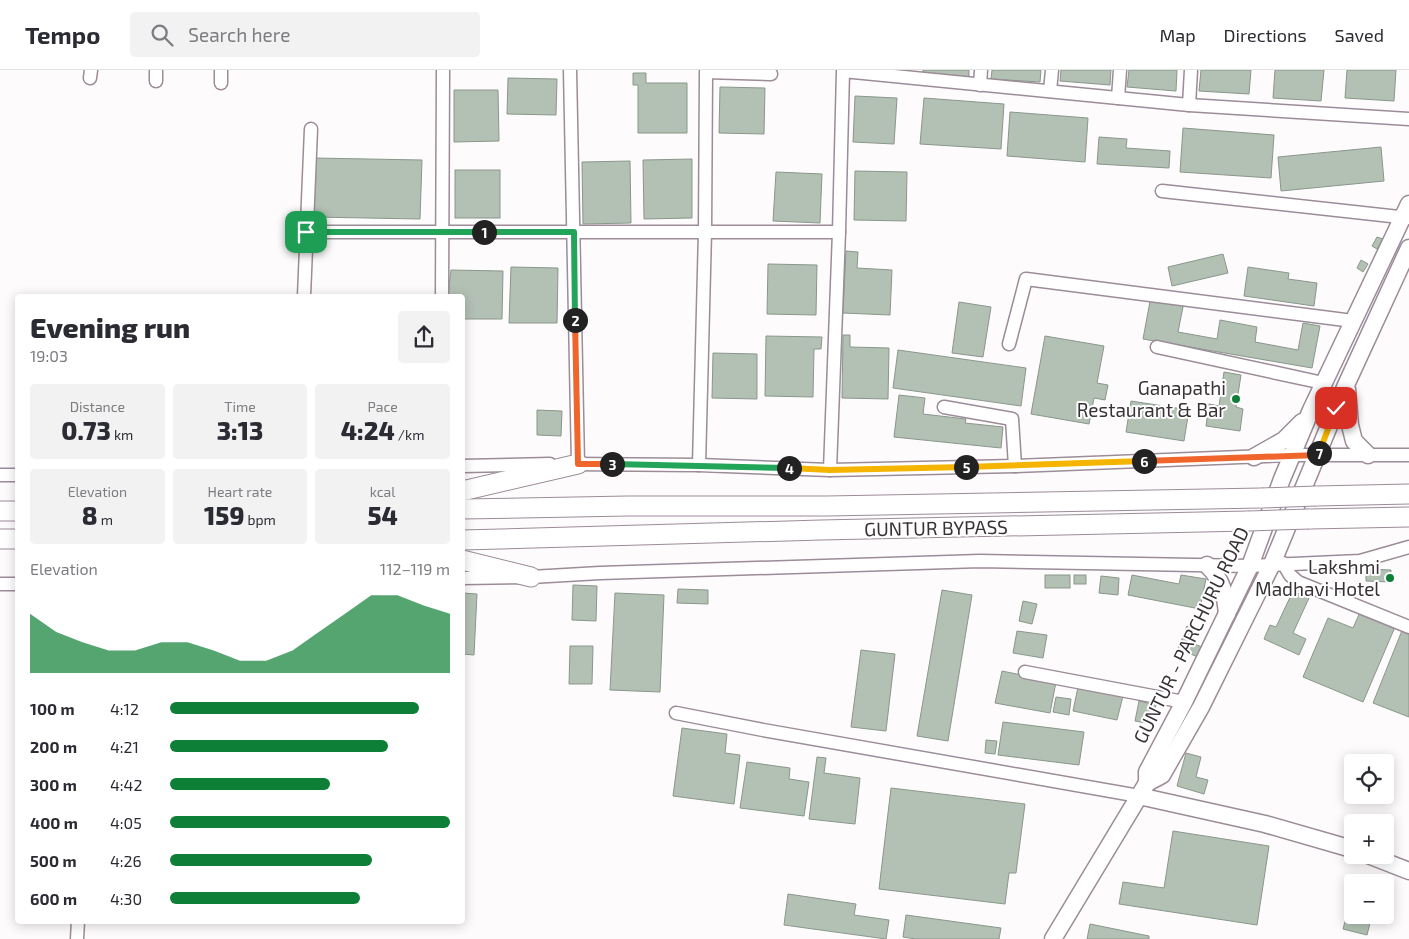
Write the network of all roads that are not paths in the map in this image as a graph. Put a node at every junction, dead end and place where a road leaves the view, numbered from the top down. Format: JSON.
{"nodes":[{"id":1,"x":221,"y":70,"type":"edge"},
{"id":2,"x":443,"y":70,"type":"edge"},
{"id":3,"x":570,"y":70,"type":"edge"},
{"id":4,"x":981,"y":70,"type":"edge"},
{"id":5,"x":1052,"y":70,"type":"edge"},
{"id":6,"x":1120,"y":70,"type":"edge"},
{"id":7,"x":1191,"y":70,"type":"edge"},
{"id":8,"x":771,"y":74,"type":"dead end"},
{"id":9,"x":221,"y":83,"type":"dead end"},
{"id":10,"x":980,"y":85,"type":"junction"},
{"id":11,"x":1050,"y":92,"type":"junction"},
{"id":12,"x":1118,"y":98,"type":"junction"},
{"id":13,"x":1189,"y":105,"type":"junction"},
{"id":14,"x":1409,"y":120,"type":"edge"},
{"id":15,"x":311,"y":129,"type":"dead end"},
{"id":16,"x":1162,"y":191,"type":"dead end"},
{"id":17,"x":1407,"y":213,"type":"edge"},
{"id":18,"x":306,"y":232,"type":"junction"},
{"id":19,"x":443,"y":232,"type":"junction"},
{"id":20,"x":574,"y":232,"type":"junction"},
{"id":21,"x":705,"y":232,"type":"junction"},
{"id":22,"x":839,"y":232,"type":"junction"},
{"id":23,"x":1409,"y":248,"type":"edge"},
{"id":24,"x":1403,"y":272,"type":"edge"},
{"id":25,"x":304,"y":294,"type":"edge"},
{"id":26,"x":442,"y":294,"type":"edge"},
{"id":27,"x":1353,"y":321,"type":"junction"},
{"id":28,"x":1009,"y":344,"type":"dead end"},
{"id":29,"x":1157,"y":347,"type":"dead end"},
{"id":30,"x":1323,"y":383,"type":"junction"},
{"id":31,"x":1346,"y":385,"type":"junction"},
{"id":32,"x":944,"y":407,"type":"dead end"},
{"id":33,"x":1311,"y":410,"type":"junction"},
{"id":34,"x":1291,"y":455,"type":"junction"},
{"id":35,"x":1318,"y":455,"type":"junction"},
{"id":36,"x":1368,"y":455,"type":"junction"},
{"id":37,"x":1409,"y":455,"type":"edge"},
{"id":38,"x":1254,"y":457,"type":"junction"},
{"id":39,"x":578,"y":464,"type":"junction"},
{"id":40,"x":699,"y":465,"type":"junction"},
{"id":41,"x":465,"y":466,"type":"edge"},
{"id":42,"x":1014,"y":466,"type":"junction"},
{"id":43,"x":830,"y":470,"type":"junction"},
{"id":44,"x":0,"y":475,"type":"edge"},
{"id":45,"x":15,"y":475,"type":"edge"},
{"id":46,"x":465,"y":490,"type":"edge"},
{"id":47,"x":1409,"y":494,"type":"edge"},
{"id":48,"x":465,"y":509,"type":"edge"},
{"id":49,"x":0,"y":511,"type":"edge"},
{"id":50,"x":15,"y":511,"type":"edge"},
{"id":51,"x":1409,"y":518,"type":"edge"},
{"id":52,"x":15,"y":538,"type":"edge"},
{"id":53,"x":0,"y":539,"type":"edge"},
{"id":54,"x":465,"y":540,"type":"edge"},
{"id":55,"x":1409,"y":547,"type":"edge"},
{"id":56,"x":465,"y":561,"type":"edge"},
{"id":57,"x":1277,"y":564,"type":"junction"},
{"id":58,"x":1206,"y":565,"type":"junction"},
{"id":59,"x":1250,"y":566,"type":"junction"},
{"id":60,"x":531,"y":577,"type":"junction"},
{"id":61,"x":465,"y":578,"type":"edge"},
{"id":62,"x":0,"y":584,"type":"edge"},
{"id":63,"x":15,"y":584,"type":"edge"},
{"id":64,"x":1227,"y":614,"type":"junction"},
{"id":65,"x":1409,"y":627,"type":"edge"},
{"id":66,"x":1025,"y":672,"type":"dead end"},
{"id":67,"x":1184,"y":702,"type":"junction"},
{"id":68,"x":676,"y":713,"type":"dead end"},
{"id":69,"x":1143,"y":789,"type":"junction"},
{"id":70,"x":1344,"y":847,"type":"edge"},
{"id":71,"x":1391,"y":864,"type":"edge"},
{"id":72,"x":1409,"y":871,"type":"edge"},
{"id":73,"x":78,"y":924,"type":"edge"},
{"id":74,"x":77,"y":939,"type":"edge"},
{"id":75,"x":1053,"y":939,"type":"edge"}],
"edges":[{"from":1,"to":9,"type":"street"},
{"from":2,"to":19,"type":"street"},
{"from":3,"to":20,"type":"street"},
{"from":4,"to":10,"type":"street"},
{"from":5,"to":11,"type":"street"},
{"from":6,"to":12,"type":"street"},
{"from":7,"to":13,"type":"street"},
{"from":8,"to":21,"type":"street"},
{"from":10,"to":11,"type":"street"},
{"from":10,"to":22,"type":"street"},
{"from":11,"to":12,"type":"street"},
{"from":12,"to":13,"type":"street"},
{"from":13,"to":14,"type":"street"},
{"from":15,"to":18,"type":"street"},
{"from":16,"to":17,"type":"street"},
{"from":17,"to":27,"type":"main road","name":"GUNTUR - PARCHURU ROAD"},
{"from":18,"to":19,"type":"street"},
{"from":18,"to":25,"type":"street"},
{"from":19,"to":20,"type":"street"},
{"from":19,"to":26,"type":"street"},
{"from":20,"to":21,"type":"street"},
{"from":20,"to":39,"type":"street"},
{"from":21,"to":22,"type":"street"},
{"from":21,"to":40,"type":"street"},
{"from":22,"to":43,"type":"street"},
{"from":23,"to":24,"type":"main road","name":"GUNTUR - PARCHURU ROAD"},
{"from":24,"to":31,"type":"main road","name":"GUNTUR - PARCHURU ROAD"},
{"from":27,"to":28,"type":"street"},
{"from":27,"to":30,"type":"main road","name":"GUNTUR - PARCHURU ROAD"},
{"from":29,"to":30,"type":"street"},
{"from":30,"to":33,"type":"main road","name":"GUNTUR - PARCHURU ROAD"},
{"from":31,"to":35,"type":"main road","name":"GUNTUR - PARCHURU ROAD"},
{"from":31,"to":36,"type":"main road"},
{"from":32,"to":42,"type":"street"},
{"from":33,"to":34,"type":"main road","name":"GUNTUR - PARCHURU ROAD"},
{"from":33,"to":38,"type":"main road"},
{"from":34,"to":35,"type":"street"},
{"from":34,"to":38,"type":"street"},
{"from":34,"to":59,"type":"main road","name":"GUNTUR - PARCHURU ROAD"},
{"from":35,"to":36,"type":"street"},
{"from":35,"to":57,"type":"main road","name":"GUNTUR - PARCHURU ROAD"},
{"from":36,"to":37,"type":"street"},
{"from":38,"to":42,"type":"street"},
{"from":39,"to":40,"type":"street"},
{"from":39,"to":41,"type":"street"},
{"from":39,"to":46,"type":"highway"},
{"from":40,"to":43,"type":"street"},
{"from":42,"to":43,"type":"street"},
{"from":44,"to":45,"type":"street"},
{"from":47,"to":48,"type":"highway","name":"GUNTUR BYPASS","bridge":true},
{"from":49,"to":50,"type":"highway"},
{"from":51,"to":54,"type":"highway","name":"GUNTUR BYPASS","bridge":true},
{"from":52,"to":53,"type":"highway"},
{"from":55,"to":57,"type":"street"},
{"from":56,"to":60,"type":"highway"},
{"from":57,"to":59,"type":"street"},
{"from":57,"to":65,"type":"street"},
{"from":57,"to":69,"type":"main road","name":"GUNTUR - PARCHURU ROAD"},
{"from":58,"to":59,"type":"street"},
{"from":58,"to":60,"type":"street"},
{"from":58,"to":64,"type":"main road"},
{"from":59,"to":64,"type":"main road","name":"GUNTUR - PARCHURU ROAD"},
{"from":60,"to":61,"type":"street"},
{"from":62,"to":63,"type":"street"},
{"from":64,"to":67,"type":"main road","name":"GUNTUR - PARCHURU ROAD"},
{"from":66,"to":67,"type":"street"},
{"from":67,"to":69,"type":"main road","name":"GUNTUR - PARCHURU ROAD"},
{"from":68,"to":69,"type":"street"},
{"from":69,"to":70,"type":"main road"},
{"from":69,"to":75,"type":"main road","name":"GUNTUR - PARCHURU ROAD"},
{"from":71,"to":72,"type":"main road"},
{"from":73,"to":74,"type":"street"}]}
